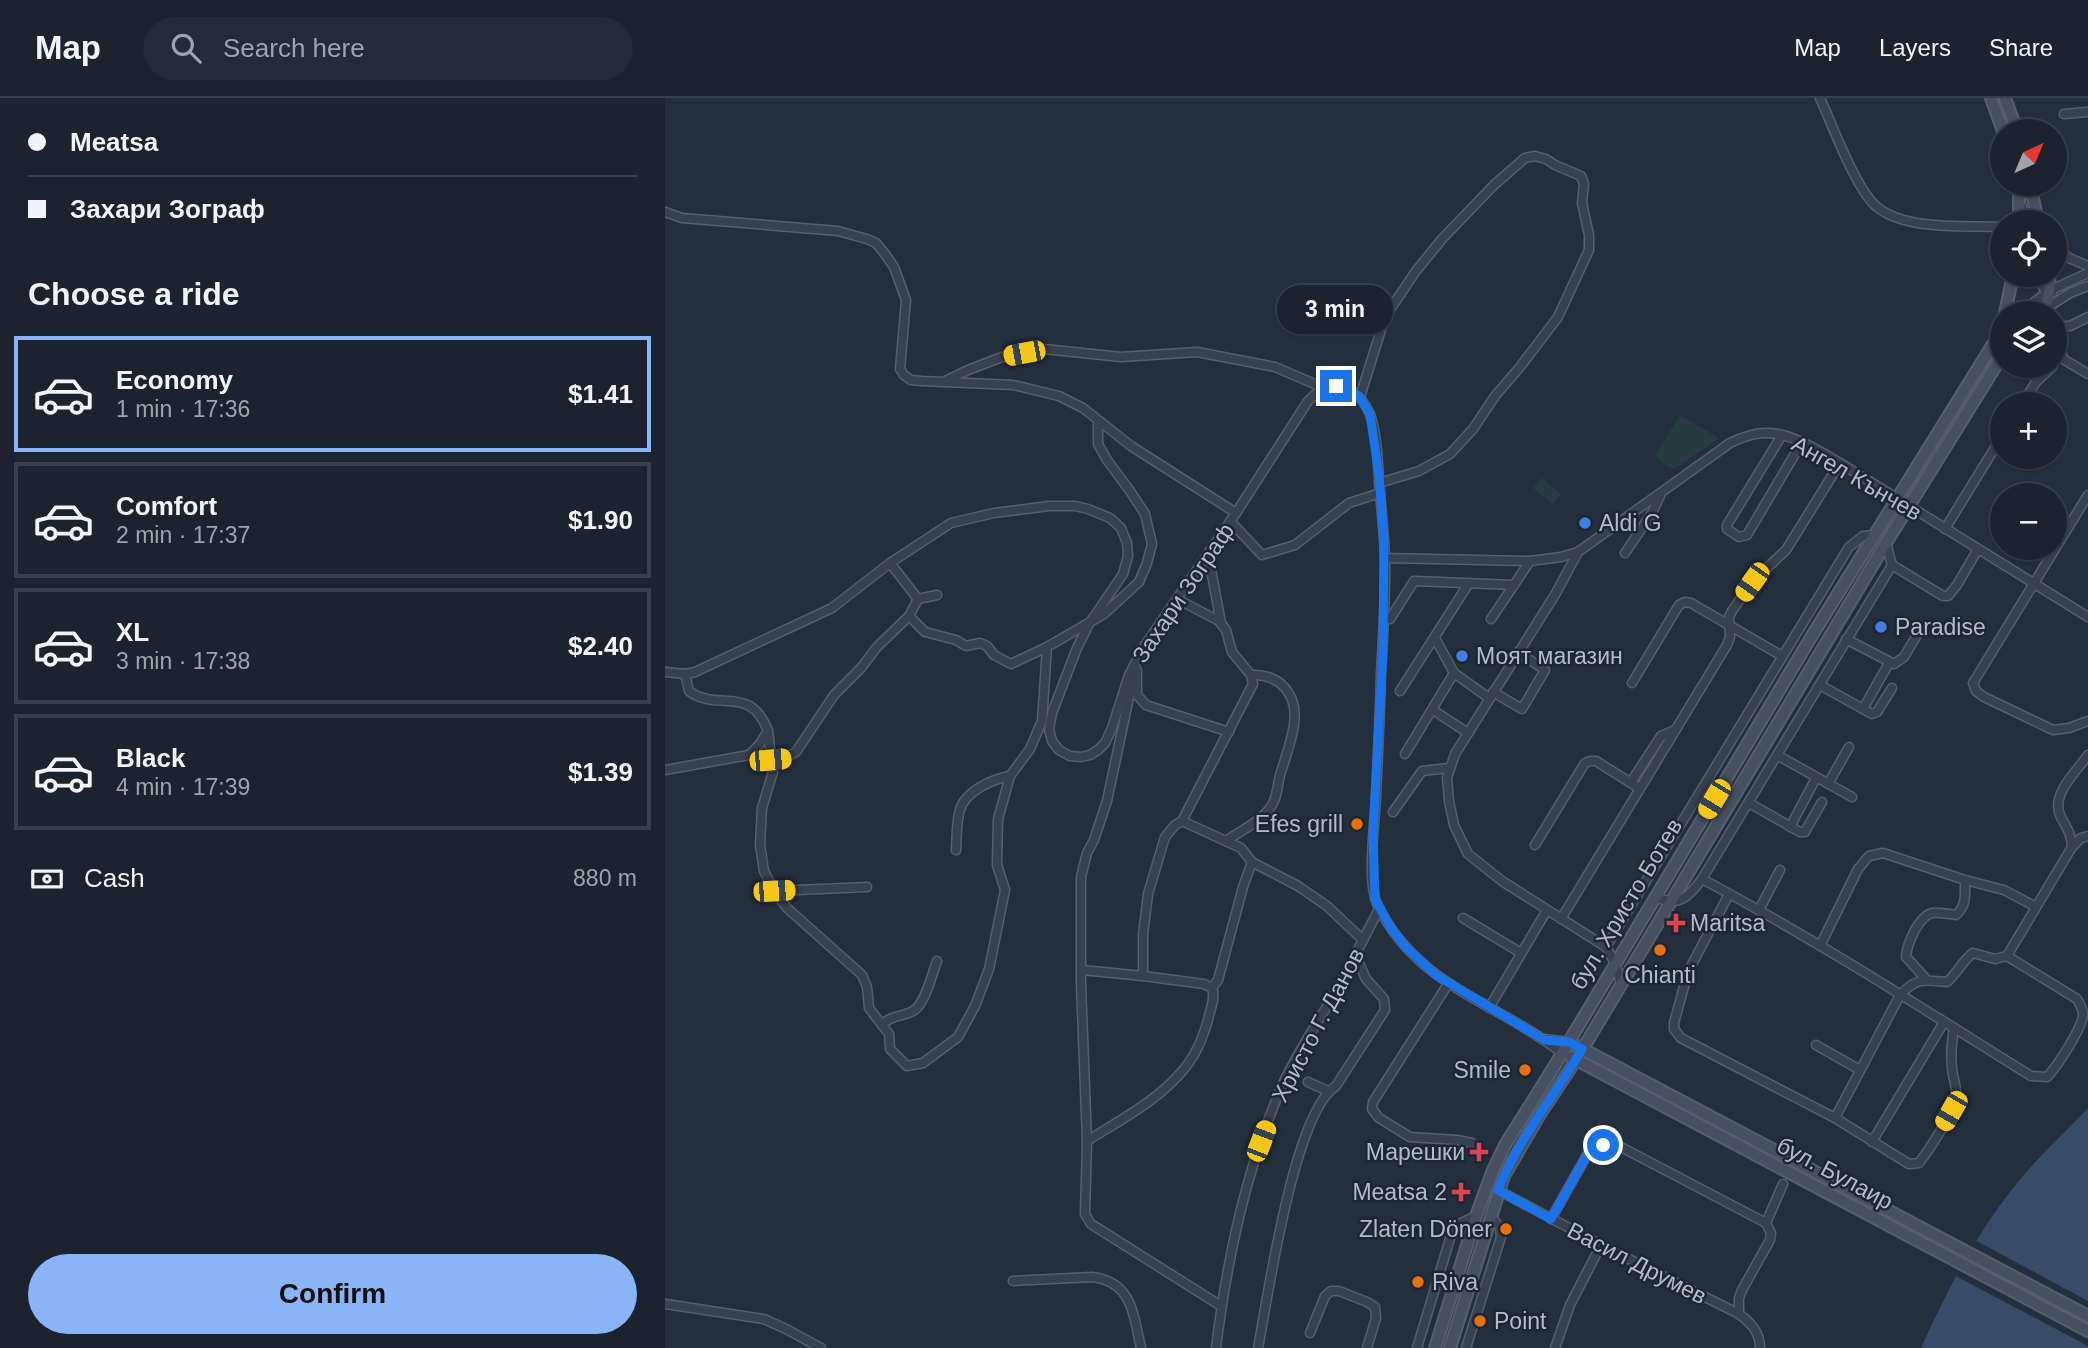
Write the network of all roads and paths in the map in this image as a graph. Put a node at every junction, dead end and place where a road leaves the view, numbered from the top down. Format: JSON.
{"nodes":[{"id":1,"x":1820,"y":98,"type":"edge"},
{"id":2,"x":1991,"y":98,"type":"edge"},
{"id":3,"x":2005,"y":98,"type":"edge"},
{"id":4,"x":2088,"y":112,"type":"edge"},
{"id":5,"x":2064,"y":114,"type":"dead end"},
{"id":6,"x":1999,"y":119,"type":"edge"},
{"id":7,"x":2013,"y":119,"type":"edge"},
{"id":8,"x":665,"y":212,"type":"edge"},
{"id":9,"x":1990,"y":226,"type":"edge"},
{"id":10,"x":2067,"y":256,"type":"edge"},
{"id":11,"x":2088,"y":266,"type":"edge"},
{"id":12,"x":2088,"y":273,"type":"edge"},
{"id":13,"x":2088,"y":286,"type":"edge"},
{"id":14,"x":2044,"y":287,"type":"edge"},
{"id":15,"x":2049,"y":287,"type":"edge"},
{"id":16,"x":2049,"y":291,"type":"junction"},
{"id":17,"x":2060,"y":298,"type":"junction"},
{"id":18,"x":2035,"y":301,"type":"edge"},
{"id":19,"x":2046,"y":301,"type":"edge"},
{"id":20,"x":2056,"y":301,"type":"edge"},
{"id":21,"x":2088,"y":317,"type":"edge"},
{"id":22,"x":2067,"y":326,"type":"edge"},
{"id":23,"x":1990,"y":351,"type":"edge"},
{"id":24,"x":2067,"y":361,"type":"edge"},
{"id":25,"x":2088,"y":374,"type":"edge"},
{"id":26,"x":1990,"y":375,"type":"edge"},
{"id":27,"x":2040,"y":378,"type":"edge"},
{"id":28,"x":945,"y":381,"type":"junction"},
{"id":29,"x":1324,"y":388,"type":"junction"},
{"id":30,"x":2030,"y":392,"type":"edge"},
{"id":31,"x":1360,"y":397,"type":"junction"},
{"id":32,"x":1098,"y":421,"type":"junction"},
{"id":33,"x":1782,"y":435,"type":"junction"},
{"id":34,"x":1802,"y":442,"type":"junction"},
{"id":35,"x":1990,"y":456,"type":"edge"},
{"id":36,"x":1840,"y":463,"type":"junction"},
{"id":37,"x":1380,"y":483,"type":"junction"},
{"id":38,"x":1380,"y":493,"type":"junction"},
{"id":39,"x":1661,"y":494,"type":"junction"},
{"id":40,"x":2088,"y":495,"type":"edge"},
{"id":41,"x":1897,"y":500,"type":"junction"},
{"id":42,"x":1909,"y":507,"type":"junction"},
{"id":43,"x":1236,"y":513,"type":"junction"},
{"id":44,"x":1230,"y":521,"type":"junction"},
{"id":45,"x":1945,"y":529,"type":"junction"},
{"id":46,"x":1875,"y":534,"type":"junction"},
{"id":47,"x":1886,"y":543,"type":"junction"},
{"id":48,"x":1978,"y":549,"type":"junction"},
{"id":49,"x":1578,"y":552,"type":"junction"},
{"id":50,"x":1625,"y":553,"type":"dead end"},
{"id":51,"x":1208,"y":554,"type":"junction"},
{"id":52,"x":1385,"y":558,"type":"junction"},
{"id":53,"x":1530,"y":561,"type":"junction"},
{"id":54,"x":890,"y":563,"type":"junction"},
{"id":55,"x":1892,"y":565,"type":"junction"},
{"id":56,"x":1469,"y":583,"type":"junction"},
{"id":57,"x":2034,"y":584,"type":"junction"},
{"id":58,"x":1514,"y":585,"type":"junction"},
{"id":59,"x":937,"y":595,"type":"dead end"},
{"id":60,"x":918,"y":599,"type":"junction"},
{"id":61,"x":1177,"y":599,"type":"junction"},
{"id":62,"x":909,"y":616,"type":"junction"},
{"id":63,"x":2088,"y":617,"type":"edge"},
{"id":64,"x":1390,"y":619,"type":"dead end"},
{"id":65,"x":1491,"y":619,"type":"dead end"},
{"id":66,"x":1089,"y":624,"type":"junction"},
{"id":67,"x":1221,"y":624,"type":"junction"},
{"id":68,"x":1731,"y":628,"type":"junction"},
{"id":69,"x":1917,"y":635,"type":"dead end"},
{"id":70,"x":1435,"y":638,"type":"junction"},
{"id":71,"x":1846,"y":639,"type":"junction"},
{"id":72,"x":1047,"y":647,"type":"junction"},
{"id":73,"x":1518,"y":652,"type":"junction"},
{"id":74,"x":1782,"y":656,"type":"junction"},
{"id":75,"x":1889,"y":663,"type":"junction"},
{"id":76,"x":1134,"y":665,"type":"junction"},
{"id":77,"x":665,"y":672,"type":"edge"},
{"id":78,"x":1454,"y":673,"type":"junction"},
{"id":79,"x":685,"y":674,"type":"junction"},
{"id":80,"x":1129,"y":675,"type":"junction"},
{"id":81,"x":1251,"y":675,"type":"junction"},
{"id":82,"x":1632,"y":683,"type":"dead end"},
{"id":83,"x":1820,"y":685,"type":"junction"},
{"id":84,"x":1892,"y":688,"type":"dead end"},
{"id":85,"x":1400,"y":691,"type":"dead end"},
{"id":86,"x":1491,"y":695,"type":"junction"},
{"id":87,"x":1863,"y":709,"type":"junction"},
{"id":88,"x":1433,"y":710,"type":"junction"},
{"id":89,"x":2088,"y":721,"type":"edge"},
{"id":90,"x":1675,"y":730,"type":"junction"},
{"id":91,"x":768,"y":732,"type":"junction"},
{"id":92,"x":1229,"y":732,"type":"junction"},
{"id":93,"x":1468,"y":733,"type":"junction"},
{"id":94,"x":1849,"y":747,"type":"dead end"},
{"id":95,"x":749,"y":754,"type":"junction"},
{"id":96,"x":1405,"y":754,"type":"dead end"},
{"id":97,"x":1777,"y":755,"type":"junction"},
{"id":98,"x":2088,"y":755,"type":"edge"},
{"id":99,"x":770,"y":760,"type":"junction"},
{"id":100,"x":1449,"y":768,"type":"junction"},
{"id":101,"x":665,"y":770,"type":"edge"},
{"id":102,"x":1010,"y":776,"type":"junction"},
{"id":103,"x":1816,"y":778,"type":"junction"},
{"id":104,"x":1631,"y":782,"type":"junction"},
{"id":105,"x":1828,"y":784,"type":"junction"},
{"id":106,"x":1639,"y":788,"type":"junction"},
{"id":107,"x":1852,"y":797,"type":"dead end"},
{"id":108,"x":1822,"y":802,"type":"dead end"},
{"id":109,"x":1749,"y":803,"type":"junction"},
{"id":110,"x":1392,"y":812,"type":"dead end"},
{"id":111,"x":1182,"y":821,"type":"junction"},
{"id":112,"x":1790,"y":827,"type":"junction"},
{"id":113,"x":2088,"y":836,"type":"edge"},
{"id":114,"x":1226,"y":841,"type":"junction"},
{"id":115,"x":1535,"y":845,"type":"dead end"},
{"id":116,"x":2072,"y":847,"type":"junction"},
{"id":117,"x":956,"y":850,"type":"dead end"},
{"id":118,"x":1252,"y":862,"type":"junction"},
{"id":119,"x":1780,"y":870,"type":"dead end"},
{"id":120,"x":1702,"y":879,"type":"junction"},
{"id":121,"x":1965,"y":880,"type":"junction"},
{"id":122,"x":867,"y":887,"type":"dead end"},
{"id":123,"x":774,"y":891,"type":"junction"},
{"id":124,"x":1729,"y":894,"type":"junction"},
{"id":125,"x":1655,"y":897,"type":"junction"},
{"id":126,"x":1669,"y":903,"type":"junction"},
{"id":127,"x":2036,"y":906,"type":"junction"},
{"id":128,"x":1379,"y":909,"type":"junction"},
{"id":129,"x":1547,"y":910,"type":"junction"},
{"id":130,"x":1759,"y":910,"type":"junction"},
{"id":131,"x":1463,"y":918,"type":"dead end"},
{"id":132,"x":1561,"y":919,"type":"junction"},
{"id":133,"x":1363,"y":940,"type":"junction"},
{"id":134,"x":1820,"y":946,"type":"junction"},
{"id":135,"x":1606,"y":947,"type":"junction"},
{"id":136,"x":1521,"y":953,"type":"junction"},
{"id":137,"x":1355,"y":954,"type":"junction"},
{"id":138,"x":2007,"y":956,"type":"junction"},
{"id":139,"x":937,"y":961,"type":"dead end"},
{"id":140,"x":1615,"y":963,"type":"junction"},
{"id":141,"x":1082,"y":970,"type":"junction"},
{"id":142,"x":1143,"y":976,"type":"junction"},
{"id":143,"x":1927,"y":980,"type":"junction"},
{"id":144,"x":1448,"y":984,"type":"junction"},
{"id":145,"x":1621,"y":984,"type":"junction"},
{"id":146,"x":1212,"y":988,"type":"junction"},
{"id":147,"x":1900,"y":995,"type":"junction"},
{"id":148,"x":1489,"y":1008,"type":"junction"},
{"id":149,"x":1944,"y":1022,"type":"junction"},
{"id":150,"x":882,"y":1025,"type":"junction"},
{"id":151,"x":1954,"y":1028,"type":"junction"},
{"id":152,"x":1545,"y":1040,"type":"junction"},
{"id":153,"x":1569,"y":1042,"type":"junction"},
{"id":154,"x":1816,"y":1045,"type":"dead end"},
{"id":155,"x":1562,"y":1052,"type":"junction"},
{"id":156,"x":1579,"y":1054,"type":"junction"},
{"id":157,"x":1860,"y":1070,"type":"junction"},
{"id":158,"x":1308,"y":1082,"type":"dead end"},
{"id":159,"x":1328,"y":1091,"type":"junction"},
{"id":160,"x":1835,"y":1118,"type":"junction"},
{"id":161,"x":1087,"y":1141,"type":"junction"},
{"id":162,"x":1873,"y":1142,"type":"junction"},
{"id":163,"x":1472,"y":1143,"type":"dead end"},
{"id":164,"x":1783,"y":1184,"type":"dead end"},
{"id":165,"x":1498,"y":1190,"type":"junction"},
{"id":166,"x":1476,"y":1216,"type":"junction"},
{"id":167,"x":1491,"y":1216,"type":"junction"},
{"id":168,"x":1551,"y":1219,"type":"junction"},
{"id":169,"x":1766,"y":1223,"type":"junction"},
{"id":170,"x":1601,"y":1245,"type":"junction"},
{"id":171,"x":1013,"y":1281,"type":"dead end"},
{"id":172,"x":665,"y":1304,"type":"edge"},
{"id":173,"x":1221,"y":1306,"type":"junction"},
{"id":174,"x":1739,"y":1314,"type":"junction"},
{"id":175,"x":2088,"y":1316,"type":"edge"},
{"id":176,"x":2088,"y":1331,"type":"edge"},
{"id":177,"x":1310,"y":1333,"type":"dead end"},
{"id":178,"x":821,"y":1348,"type":"edge"},
{"id":179,"x":1141,"y":1348,"type":"edge"},
{"id":180,"x":1216,"y":1348,"type":"edge"},
{"id":181,"x":1258,"y":1348,"type":"edge"},
{"id":182,"x":1367,"y":1348,"type":"edge"},
{"id":183,"x":1417,"y":1348,"type":"edge"},
{"id":184,"x":1435,"y":1348,"type":"edge"},
{"id":185,"x":1450,"y":1348,"type":"edge"},
{"id":186,"x":1466,"y":1348,"type":"edge"},
{"id":187,"x":1555,"y":1348,"type":"edge"},
{"id":188,"x":1759,"y":1348,"type":"edge"}],
"edges":[{"from":1,"to":9,"type":"street"},
{"from":2,"to":6,"type":"main road"},
{"from":3,"to":7,"type":"main road"},
{"from":4,"to":5,"type":"street"},
{"from":8,"to":28,"type":"street"},
{"from":10,"to":11,"type":"street"},
{"from":12,"to":16,"type":"street"},
{"from":13,"to":17,"type":"street"},
{"from":14,"to":16,"type":"street"},
{"from":15,"to":16,"type":"main road"},
{"from":16,"to":17,"type":"street"},
{"from":16,"to":18,"type":"street"},
{"from":16,"to":19,"type":"main road"},
{"from":17,"to":20,"type":"street"},
{"from":21,"to":22,"type":"street"},
{"from":23,"to":41,"type":"main road","name":"бул. Христо Ботев"},
{"from":24,"to":25,"type":"street"},
{"from":26,"to":42,"type":"main road","name":"бул. Христо Ботев"},
{"from":27,"to":30,"type":"street"},
{"from":28,"to":29,"type":"street"},
{"from":28,"to":32,"type":"street"},
{"from":29,"to":31,"type":"street"},
{"from":29,"to":43,"type":"street","name":"Захари Зограф"},
{"from":31,"to":37,"type":"street"},
{"from":31,"to":37,"type":"street"},
{"from":32,"to":43,"type":"street"},
{"from":32,"to":66,"type":"street"},
{"from":33,"to":34,"type":"street","name":"Ангел Кънчев"},
{"from":33,"to":34,"type":"street"},
{"from":33,"to":39,"type":"street","name":"Ангел Кънчев"},
{"from":34,"to":36,"type":"street","name":"Ангел Кънчев"},
{"from":35,"to":45,"type":"street"},
{"from":36,"to":41,"type":"street","name":"Ангел Кънчев"},
{"from":36,"to":68,"type":"street"},
{"from":37,"to":38,"type":"street"},
{"from":38,"to":44,"type":"street"},
{"from":38,"to":52,"type":"street"},
{"from":39,"to":49,"type":"street","name":"Ангел Кънчев"},
{"from":39,"to":50,"type":"street"},
{"from":40,"to":57,"type":"street"},
{"from":41,"to":42,"type":"street","name":"Ангел Кънчев"},
{"from":41,"to":46,"type":"main road","name":"бул. Христо Ботев"},
{"from":42,"to":45,"type":"street","name":"Ангел Кънчев"},
{"from":42,"to":47,"type":"main road","name":"бул. Христо Ботев"},
{"from":43,"to":44,"type":"street","name":"Захари Зограф"},
{"from":44,"to":51,"type":"street","name":"Захари Зограф"},
{"from":45,"to":48,"type":"street","name":"Ангел Кънчев"},
{"from":46,"to":74,"type":"street"},
{"from":46,"to":125,"type":"main road","name":"бул. Христо Ботев"},
{"from":47,"to":55,"type":"street"},
{"from":47,"to":126,"type":"main road","name":"бул. Христо Ботев"},
{"from":48,"to":55,"type":"street"},
{"from":48,"to":57,"type":"street","name":"Ангел Кънчев"},
{"from":49,"to":53,"type":"street","name":"Ангел Кънчев"},
{"from":49,"to":73,"type":"street"},
{"from":51,"to":61,"type":"street","name":"Захари Зограф"},
{"from":51,"to":67,"type":"street"},
{"from":52,"to":53,"type":"street","name":"Ангел Кънчев"},
{"from":52,"to":128,"type":"street"},
{"from":53,"to":58,"type":"street"},
{"from":54,"to":60,"type":"street"},
{"from":54,"to":66,"type":"street","name":"Захари Зограф"},
{"from":54,"to":79,"type":"street","name":"Захари Зограф"},
{"from":55,"to":71,"type":"street"},
{"from":56,"to":58,"type":"street"},
{"from":56,"to":64,"type":"street"},
{"from":56,"to":70,"type":"street"},
{"from":57,"to":63,"type":"street","name":"Ангел Кънчев"},
{"from":57,"to":89,"type":"street"},
{"from":58,"to":65,"type":"street"},
{"from":59,"to":60,"type":"street"},
{"from":60,"to":62,"type":"street"},
{"from":61,"to":67,"type":"street"},
{"from":61,"to":76,"type":"street","name":"Захари Зограф"},
{"from":62,"to":72,"type":"street"},
{"from":62,"to":99,"type":"street"},
{"from":66,"to":72,"type":"street"},
{"from":66,"to":80,"type":"street","name":"Захари Зограф"},
{"from":67,"to":81,"type":"street"},
{"from":68,"to":74,"type":"street"},
{"from":68,"to":82,"type":"street"},
{"from":68,"to":90,"type":"street"},
{"from":69,"to":75,"type":"street"},
{"from":70,"to":78,"type":"street"},
{"from":70,"to":85,"type":"street"},
{"from":71,"to":75,"type":"street"},
{"from":71,"to":83,"type":"street"},
{"from":72,"to":102,"type":"street"},
{"from":73,"to":86,"type":"street"},
{"from":73,"to":86,"type":"street"},
{"from":74,"to":135,"type":"street"},
{"from":75,"to":87,"type":"street"},
{"from":76,"to":80,"type":"street","name":"Захари Зограф"},
{"from":76,"to":92,"type":"street"},
{"from":77,"to":79,"type":"street","name":"Захари Зограф"},
{"from":78,"to":86,"type":"street"},
{"from":78,"to":88,"type":"street"},
{"from":79,"to":91,"type":"street"},
{"from":80,"to":141,"type":"street"},
{"from":81,"to":92,"type":"street"},
{"from":81,"to":114,"type":"street"},
{"from":83,"to":87,"type":"street"},
{"from":83,"to":97,"type":"street"},
{"from":84,"to":87,"type":"street"},
{"from":86,"to":93,"type":"street"},
{"from":88,"to":93,"type":"street"},
{"from":88,"to":96,"type":"street"},
{"from":90,"to":104,"type":"street"},
{"from":90,"to":106,"type":"street"},
{"from":91,"to":95,"type":"street"},
{"from":91,"to":99,"type":"street"},
{"from":92,"to":111,"type":"street"},
{"from":93,"to":100,"type":"street"},
{"from":94,"to":105,"type":"street"},
{"from":95,"to":99,"type":"street"},
{"from":95,"to":101,"type":"street"},
{"from":97,"to":103,"type":"street"},
{"from":97,"to":109,"type":"street"},
{"from":98,"to":116,"type":"street"},
{"from":99,"to":123,"type":"street"},
{"from":100,"to":110,"type":"street"},
{"from":100,"to":129,"type":"street"},
{"from":102,"to":117,"type":"street"},
{"from":102,"to":150,"type":"street"},
{"from":103,"to":105,"type":"street"},
{"from":103,"to":112,"type":"street"},
{"from":104,"to":106,"type":"street"},
{"from":104,"to":115,"type":"street"},
{"from":105,"to":107,"type":"street"},
{"from":106,"to":132,"type":"street"},
{"from":108,"to":112,"type":"street"},
{"from":109,"to":112,"type":"street"},
{"from":109,"to":120,"type":"street"},
{"from":111,"to":114,"type":"street"},
{"from":111,"to":142,"type":"street"},
{"from":113,"to":116,"type":"street"},
{"from":114,"to":118,"type":"street"},
{"from":116,"to":127,"type":"street"},
{"from":118,"to":133,"type":"street"},
{"from":118,"to":146,"type":"street"},
{"from":119,"to":130,"type":"street"},
{"from":120,"to":124,"type":"street"},
{"from":120,"to":126,"type":"street"},
{"from":121,"to":127,"type":"street"},
{"from":121,"to":134,"type":"street"},
{"from":121,"to":143,"type":"street"},
{"from":122,"to":123,"type":"street"},
{"from":123,"to":150,"type":"street"},
{"from":124,"to":130,"type":"street"},
{"from":124,"to":160,"type":"street"},
{"from":125,"to":126,"type":"street"},
{"from":125,"to":140,"type":"main road","name":"бул. Христо Ботев"},
{"from":126,"to":145,"type":"main road","name":"бул. Христо Ботев"},
{"from":127,"to":138,"type":"street"},
{"from":128,"to":133,"type":"street","name":"Христо Г. Данов"},
{"from":128,"to":144,"type":"street"},
{"from":129,"to":132,"type":"street"},
{"from":129,"to":136,"type":"street"},
{"from":130,"to":134,"type":"street"},
{"from":131,"to":136,"type":"street"},
{"from":132,"to":135,"type":"street"},
{"from":133,"to":137,"type":"street","name":"Христо Г. Данов"},
{"from":134,"to":147,"type":"street"},
{"from":135,"to":140,"type":"street"},
{"from":136,"to":148,"type":"street"},
{"from":137,"to":159,"type":"street"},
{"from":137,"to":173,"type":"street","name":"Христо Г. Данов"},
{"from":138,"to":143,"type":"street"},
{"from":138,"to":151,"type":"street"},
{"from":139,"to":150,"type":"street"},
{"from":140,"to":145,"type":"street"},
{"from":140,"to":153,"type":"main road","name":"бул. Христо Ботев"},
{"from":141,"to":142,"type":"street"},
{"from":141,"to":161,"type":"street"},
{"from":142,"to":146,"type":"street"},
{"from":143,"to":147,"type":"street"},
{"from":144,"to":148,"type":"street"},
{"from":144,"to":163,"type":"street"},
{"from":145,"to":156,"type":"main road","name":"бул. Христо Ботев"},
{"from":146,"to":161,"type":"street"},
{"from":147,"to":149,"type":"street"},
{"from":147,"to":157,"type":"street"},
{"from":148,"to":152,"type":"street"},
{"from":149,"to":151,"type":"street"},
{"from":149,"to":162,"type":"street"},
{"from":151,"to":162,"type":"street"},
{"from":152,"to":153,"type":"street"},
{"from":152,"to":155,"type":"street"},
{"from":153,"to":155,"type":"main road","name":"бул. Христо Ботев"},
{"from":153,"to":156,"type":"main road","name":"бул. Булаир"},
{"from":154,"to":157,"type":"street"},
{"from":155,"to":156,"type":"main road","name":"бул. Булаир"},
{"from":155,"to":166,"type":"main road","name":"бул. Христо Ботев"},
{"from":156,"to":165,"type":"main road","name":"бул. Христо Ботев"},
{"from":156,"to":175,"type":"main road","name":"бул. Булаир"},
{"from":156,"to":176,"type":"main road","name":"бул. Булаир"},
{"from":157,"to":160,"type":"street"},
{"from":158,"to":159,"type":"street"},
{"from":159,"to":181,"type":"street"},
{"from":160,"to":162,"type":"street"},
{"from":161,"to":173,"type":"street"},
{"from":164,"to":169,"type":"street"},
{"from":165,"to":167,"type":"main road","name":"бул. Христо Ботев"},
{"from":165,"to":168,"type":"street","name":"Васил Друмев"},
{"from":166,"to":183,"type":"street"},
{"from":166,"to":184,"type":"main road","name":"бул. Христо Ботев"},
{"from":167,"to":185,"type":"main road","name":"бул. Христо Ботев"},
{"from":167,"to":186,"type":"street"},
{"from":168,"to":169,"type":"street"},
{"from":168,"to":170,"type":"street","name":"Васил Друмев"},
{"from":169,"to":174,"type":"street"},
{"from":170,"to":174,"type":"street","name":"Васил Друмев"},
{"from":170,"to":187,"type":"street"},
{"from":171,"to":179,"type":"street"},
{"from":172,"to":178,"type":"street"},
{"from":173,"to":180,"type":"street","name":"Христо Г. Данов"},
{"from":174,"to":188,"type":"street","name":"Васил Друмев"},
{"from":177,"to":182,"type":"street"}]}
